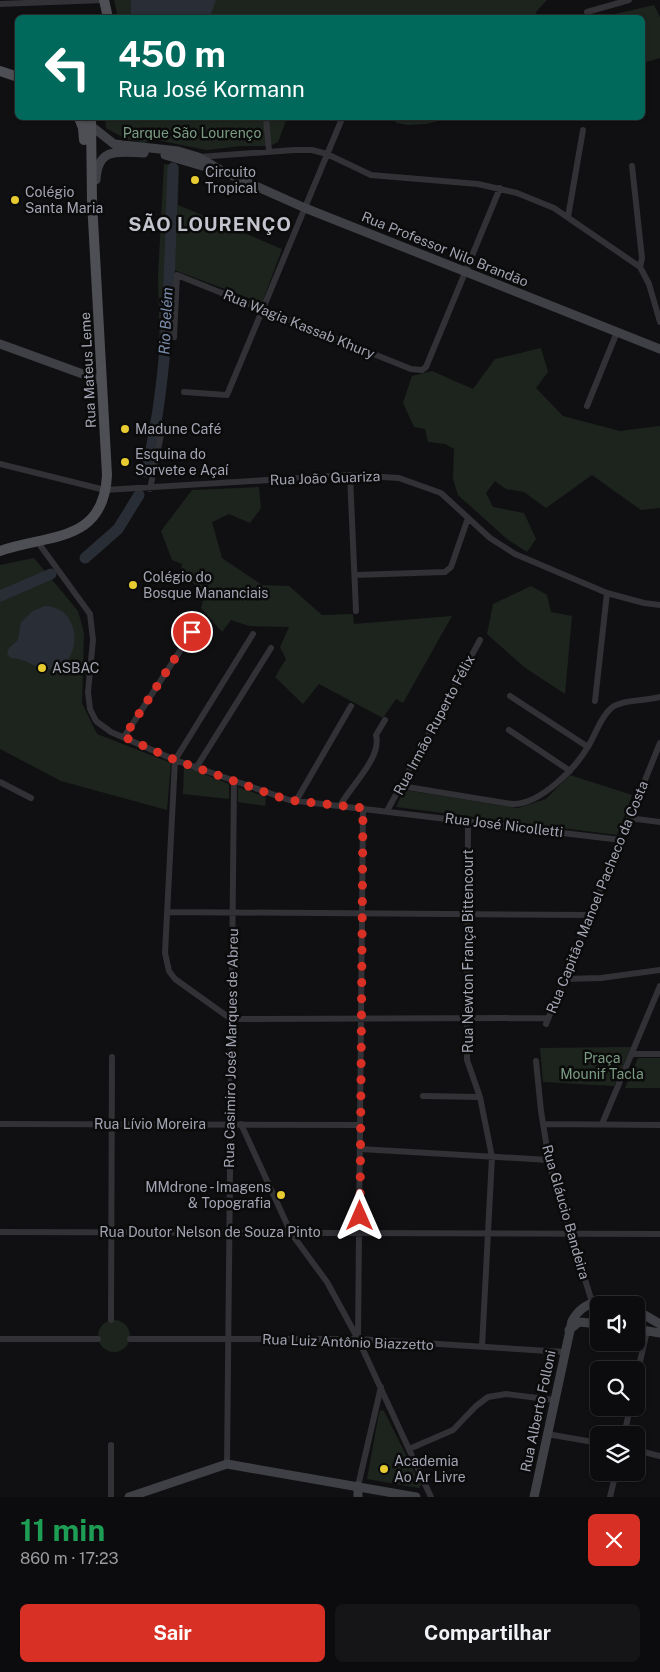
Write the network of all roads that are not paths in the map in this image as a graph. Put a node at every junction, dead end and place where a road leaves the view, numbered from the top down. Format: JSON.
{"nodes":[{"id":1,"x":104,"y":0,"type":"edge"},
{"id":2,"x":630,"y":0,"type":"edge"},
{"id":3,"x":0,"y":4,"type":"edge"},
{"id":4,"x":587,"y":12,"type":"dead end"},
{"id":5,"x":107,"y":15,"type":"edge"},
{"id":6,"x":0,"y":71,"type":"edge"},
{"id":7,"x":15,"y":76,"type":"edge"},
{"id":8,"x":80,"y":120,"type":"edge"},
{"id":9,"x":89,"y":120,"type":"edge"},
{"id":10,"x":266,"y":120,"type":"edge"},
{"id":11,"x":341,"y":121,"type":"dead end"},
{"id":12,"x":583,"y":130,"type":"dead end"},
{"id":13,"x":269,"y":151,"type":"junction"},
{"id":14,"x":327,"y":154,"type":"junction"},
{"id":15,"x":198,"y":157,"type":"junction"},
{"id":16,"x":632,"y":166,"type":"dead end"},
{"id":17,"x":222,"y":171,"type":"junction"},
{"id":18,"x":500,"y":188,"type":"junction"},
{"id":19,"x":92,"y":200,"type":"junction"},
{"id":20,"x":305,"y":208,"type":"junction"},
{"id":21,"x":568,"y":217,"type":"junction"},
{"id":22,"x":640,"y":267,"type":"junction"},
{"id":23,"x":465,"y":272,"type":"junction"},
{"id":24,"x":263,"y":310,"type":"junction"},
{"id":25,"x":660,"y":322,"type":"edge"},
{"id":26,"x":617,"y":332,"type":"junction"},
{"id":27,"x":174,"y":337,"type":"dead end"},
{"id":28,"x":0,"y":344,"type":"edge"},
{"id":29,"x":660,"y":349,"type":"edge"},
{"id":30,"x":102,"y":381,"type":"junction"},
{"id":31,"x":184,"y":392,"type":"dead end"},
{"id":32,"x":587,"y":406,"type":"dead end"},
{"id":33,"x":162,"y":430,"type":"dead end"},
{"id":34,"x":0,"y":464,"type":"edge"},
{"id":35,"x":350,"y":475,"type":"junction"},
{"id":36,"x":150,"y":489,"type":"junction"},
{"id":37,"x":105,"y":490,"type":"junction"},
{"id":38,"x":468,"y":518,"type":"junction"},
{"id":39,"x":37,"y":541,"type":"junction"},
{"id":40,"x":0,"y":551,"type":"edge"},
{"id":41,"x":354,"y":575,"type":"junction"},
{"id":42,"x":607,"y":593,"type":"junction"},
{"id":43,"x":660,"y":605,"type":"edge"},
{"id":44,"x":356,"y":610,"type":"dead end"},
{"id":45,"x":202,"y":617,"type":"dead end"},
{"id":46,"x":253,"y":634,"type":"dead end"},
{"id":47,"x":480,"y":640,"type":"dead end"},
{"id":48,"x":271,"y":648,"type":"dead end"},
{"id":49,"x":510,"y":696,"type":"dead end"},
{"id":50,"x":660,"y":697,"type":"edge"},
{"id":51,"x":595,"y":701,"type":"dead end"},
{"id":52,"x":351,"y":706,"type":"dead end"},
{"id":53,"x":385,"y":720,"type":"dead end"},
{"id":54,"x":509,"y":730,"type":"dead end"},
{"id":55,"x":124,"y":737,"type":"junction"},
{"id":56,"x":660,"y":743,"type":"edge"},
{"id":57,"x":588,"y":746,"type":"junction"},
{"id":58,"x":175,"y":760,"type":"junction"},
{"id":59,"x":196,"y":768,"type":"junction"},
{"id":60,"x":570,"y":771,"type":"junction"},
{"id":61,"x":234,"y":781,"type":"junction"},
{"id":62,"x":0,"y":782,"type":"edge"},
{"id":63,"x":401,"y":786,"type":"junction"},
{"id":64,"x":31,"y":798,"type":"dead end"},
{"id":65,"x":296,"y":801,"type":"junction"},
{"id":66,"x":340,"y":806,"type":"junction"},
{"id":67,"x":363,"y":808,"type":"junction"},
{"id":68,"x":387,"y":811,"type":"junction"},
{"id":69,"x":629,"y":818,"type":"junction"},
{"id":70,"x":468,"y":821,"type":"junction"},
{"id":71,"x":660,"y":822,"type":"edge"},
{"id":72,"x":621,"y":840,"type":"junction"},
{"id":73,"x":167,"y":912,"type":"junction"},
{"id":74,"x":232,"y":913,"type":"junction"},
{"id":75,"x":362,"y":913,"type":"junction"},
{"id":76,"x":468,"y":914,"type":"junction"},
{"id":77,"x":590,"y":915,"type":"junction"},
{"id":78,"x":660,"y":970,"type":"edge"},
{"id":79,"x":564,"y":979,"type":"junction"},
{"id":80,"x":660,"y":986,"type":"edge"},
{"id":81,"x":467,"y":1018,"type":"junction"},
{"id":82,"x":231,"y":1019,"type":"junction"},
{"id":83,"x":361,"y":1019,"type":"junction"},
{"id":84,"x":632,"y":1054,"type":"junction"},
{"id":85,"x":660,"y":1054,"type":"edge"},
{"id":86,"x":112,"y":1057,"type":"dead end"},
{"id":87,"x":536,"y":1061,"type":"dead end"},
{"id":88,"x":423,"y":1096,"type":"dead end"},
{"id":89,"x":480,"y":1097,"type":"junction"},
{"id":90,"x":0,"y":1124,"type":"edge"},
{"id":91,"x":112,"y":1124,"type":"junction"},
{"id":92,"x":230,"y":1124,"type":"junction"},
{"id":93,"x":241,"y":1124,"type":"junction"},
{"id":94,"x":543,"y":1124,"type":"junction"},
{"id":95,"x":602,"y":1124,"type":"junction"},
{"id":96,"x":360,"y":1125,"type":"junction"},
{"id":97,"x":660,"y":1125,"type":"edge"},
{"id":98,"x":360,"y":1149,"type":"junction"},
{"id":99,"x":492,"y":1157,"type":"junction"},
{"id":100,"x":549,"y":1160,"type":"junction"},
{"id":101,"x":0,"y":1232,"type":"edge"},
{"id":102,"x":112,"y":1232,"type":"junction"},
{"id":103,"x":229,"y":1232,"type":"junction"},
{"id":104,"x":291,"y":1233,"type":"junction"},
{"id":105,"x":359,"y":1233,"type":"junction"},
{"id":106,"x":488,"y":1234,"type":"junction"},
{"id":107,"x":571,"y":1234,"type":"junction"},
{"id":108,"x":660,"y":1234,"type":"edge"},
{"id":109,"x":590,"y":1296,"type":"edge"},
{"id":110,"x":590,"y":1304,"type":"edge"},
{"id":111,"x":647,"y":1316,"type":"joint"},
{"id":112,"x":112,"y":1320,"type":"dead end"},
{"id":113,"x":590,"y":1323,"type":"edge"},
{"id":114,"x":660,"y":1324,"type":"edge"},
{"id":115,"x":569,"y":1330,"type":"junction"},
{"id":116,"x":647,"y":1331,"type":"junction"},
{"id":117,"x":660,"y":1333,"type":"edge"},
{"id":118,"x":0,"y":1339,"type":"edge"},
{"id":119,"x":98,"y":1339,"type":"dead end"},
{"id":120,"x":130,"y":1339,"type":"dead end"},
{"id":121,"x":228,"y":1339,"type":"junction"},
{"id":122,"x":358,"y":1339,"type":"junction"},
{"id":123,"x":482,"y":1347,"type":"junction"},
{"id":124,"x":565,"y":1352,"type":"junction"},
{"id":125,"x":640,"y":1361,"type":"edge"},
{"id":126,"x":381,"y":1387,"type":"junction"},
{"id":127,"x":554,"y":1400,"type":"junction"},
{"id":128,"x":547,"y":1434,"type":"junction"},
{"id":129,"x":590,"y":1441,"type":"edge"},
{"id":130,"x":112,"y":1445,"type":"dead end"},
{"id":131,"x":409,"y":1449,"type":"junction"},
{"id":132,"x":645,"y":1452,"type":"edge"},
{"id":133,"x":660,"y":1456,"type":"edge"},
{"id":134,"x":227,"y":1464,"type":"junction"},
{"id":135,"x":614,"y":1481,"type":"edge"},
{"id":136,"x":358,"y":1486,"type":"junction"},
{"id":137,"x":374,"y":1493,"type":"edge"},
{"id":138,"x":111,"y":1497,"type":"edge"},
{"id":139,"x":130,"y":1497,"type":"edge"},
{"id":140,"x":358,"y":1497,"type":"edge"},
{"id":141,"x":416,"y":1497,"type":"edge"},
{"id":142,"x":432,"y":1497,"type":"edge"},
{"id":143,"x":534,"y":1497,"type":"edge"},
{"id":144,"x":610,"y":1497,"type":"edge"}],
"edges":[{"from":1,"to":3,"type":"street"},
{"from":1,"to":5,"type":"main road"},
{"from":2,"to":4,"type":"street"},
{"from":6,"to":7,"type":"main road"},
{"from":8,"to":19,"type":"main road"},
{"from":9,"to":15,"type":"main road","name":"Rua Professor Nilo Brandão"},
{"from":9,"to":19,"type":"main road","name":"Rua Mateus Leme"},
{"from":10,"to":13,"type":"street"},
{"from":11,"to":14,"type":"street"},
{"from":12,"to":21,"type":"street"},
{"from":13,"to":14,"type":"street"},
{"from":13,"to":15,"type":"street"},
{"from":14,"to":18,"type":"street"},
{"from":14,"to":20,"type":"street"},
{"from":15,"to":17,"type":"main road","name":"Rua Professor Nilo Brandão"},
{"from":16,"to":22,"type":"street"},
{"from":17,"to":19,"type":"main road","name":"Rua Professor Nilo Brandão"},
{"from":17,"to":20,"type":"main road","name":"Rua Professor Nilo Brandão"},
{"from":18,"to":21,"type":"street"},
{"from":18,"to":23,"type":"street"},
{"from":19,"to":30,"type":"main road","name":"Rua Mateus Leme"},
{"from":20,"to":23,"type":"main road","name":"Rua Professor Nilo Brandão"},
{"from":20,"to":24,"type":"street"},
{"from":21,"to":22,"type":"street"},
{"from":22,"to":25,"type":"street"},
{"from":23,"to":24,"type":"street","name":"Rua Wagia Kassab Khury"},
{"from":23,"to":26,"type":"main road","name":"Rua Professor Nilo Brandão"},
{"from":24,"to":27,"type":"street","name":"Rua Wagia Kassab Khury"},
{"from":24,"to":31,"type":"street"},
{"from":26,"to":29,"type":"main road","name":"Rua Professor Nilo Brandão"},
{"from":26,"to":32,"type":"street"},
{"from":28,"to":30,"type":"main road"},
{"from":30,"to":37,"type":"main road","name":"Rua Mateus Leme"},
{"from":33,"to":36,"type":"street"},
{"from":34,"to":37,"type":"street","name":"Rua João Guariza"},
{"from":35,"to":36,"type":"street","name":"Rua João Guariza"},
{"from":35,"to":38,"type":"street","name":"Rua João Guariza"},
{"from":35,"to":41,"type":"street"},
{"from":36,"to":37,"type":"street","name":"Rua João Guariza"},
{"from":37,"to":39,"type":"main road","name":"Rua Mateus Leme"},
{"from":38,"to":41,"type":"street"},
{"from":38,"to":42,"type":"street","name":"Rua João Guariza"},
{"from":39,"to":40,"type":"main road","name":"Rua Mateus Leme"},
{"from":39,"to":55,"type":"street","name":"Rua José Nicolletti"},
{"from":41,"to":44,"type":"street"},
{"from":42,"to":43,"type":"street","name":"Rua João Guariza"},
{"from":42,"to":51,"type":"street"},
{"from":45,"to":55,"type":"street"},
{"from":46,"to":58,"type":"street"},
{"from":47,"to":63,"type":"street","name":"Rua Irmão Ruperto Félix"},
{"from":48,"to":59,"type":"street"},
{"from":49,"to":57,"type":"street"},
{"from":50,"to":57,"type":"street"},
{"from":52,"to":65,"type":"street"},
{"from":53,"to":66,"type":"street"},
{"from":54,"to":60,"type":"street"},
{"from":55,"to":58,"type":"street","name":"Rua José Nicolletti"},
{"from":56,"to":69,"type":"street","name":"Rua Capitão Manoel Pacheco da Costa"},
{"from":57,"to":60,"type":"street"},
{"from":58,"to":59,"type":"street","name":"Rua José Nicolletti"},
{"from":58,"to":73,"type":"street"},
{"from":59,"to":61,"type":"street","name":"Rua José Nicolletti"},
{"from":60,"to":63,"type":"street"},
{"from":61,"to":65,"type":"street","name":"Rua José Nicolletti"},
{"from":61,"to":74,"type":"street","name":"Rua Casimiro José Marques de Abreu"},
{"from":62,"to":64,"type":"street"},
{"from":63,"to":68,"type":"street","name":"Rua Irmão Ruperto Félix"},
{"from":65,"to":66,"type":"street","name":"Rua José Nicolletti"},
{"from":66,"to":67,"type":"street","name":"Rua José Nicolletti"},
{"from":67,"to":68,"type":"street","name":"Rua José Nicolletti"},
{"from":67,"to":75,"type":"street"},
{"from":68,"to":70,"type":"street","name":"Rua José Nicolletti"},
{"from":69,"to":71,"type":"street"},
{"from":69,"to":72,"type":"street","name":"Rua Capitão Manoel Pacheco da Costa"},
{"from":70,"to":72,"type":"street","name":"Rua José Nicolletti"},
{"from":70,"to":76,"type":"street","name":"Rua Newton França Bittencourt"},
{"from":72,"to":77,"type":"street","name":"Rua Capitão Manoel Pacheco da Costa"},
{"from":73,"to":74,"type":"street"},
{"from":73,"to":82,"type":"street"},
{"from":74,"to":75,"type":"street"},
{"from":74,"to":82,"type":"street","name":"Rua Casimiro José Marques de Abreu"},
{"from":75,"to":76,"type":"street"},
{"from":75,"to":83,"type":"street"},
{"from":76,"to":77,"type":"street"},
{"from":76,"to":81,"type":"street","name":"Rua Newton França Bittencourt"},
{"from":77,"to":79,"type":"street","name":"Rua Capitão Manoel Pacheco da Costa"},
{"from":78,"to":79,"type":"street"},
{"from":79,"to":81,"type":"street","name":"Rua Capitão Manoel Pacheco da Costa"},
{"from":80,"to":84,"type":"street"},
{"from":81,"to":83,"type":"street"},
{"from":81,"to":89,"type":"street","name":"Rua Newton França Bittencourt"},
{"from":82,"to":83,"type":"street"},
{"from":82,"to":92,"type":"street","name":"Rua Casimiro José Marques de Abreu"},
{"from":83,"to":96,"type":"street"},
{"from":84,"to":85,"type":"street"},
{"from":84,"to":95,"type":"street"},
{"from":86,"to":91,"type":"street"},
{"from":87,"to":94,"type":"street","name":"Rua Gláucio Bandeira"},
{"from":88,"to":89,"type":"street"},
{"from":89,"to":99,"type":"street","name":"Rua Newton França Bittencourt"},
{"from":90,"to":91,"type":"street","name":"Rua Lívio Moreira"},
{"from":91,"to":92,"type":"street","name":"Rua Lívio Moreira"},
{"from":91,"to":102,"type":"street"},
{"from":92,"to":93,"type":"street","name":"Rua Lívio Moreira"},
{"from":92,"to":103,"type":"street","name":"Rua Casimiro José Marques de Abreu"},
{"from":93,"to":96,"type":"street","name":"Rua Lívio Moreira"},
{"from":93,"to":104,"type":"street"},
{"from":94,"to":95,"type":"street"},
{"from":94,"to":100,"type":"street","name":"Rua Gláucio Bandeira"},
{"from":95,"to":97,"type":"street"},
{"from":96,"to":98,"type":"street"},
{"from":98,"to":99,"type":"street"},
{"from":98,"to":105,"type":"street"},
{"from":99,"to":100,"type":"street"},
{"from":99,"to":106,"type":"street","name":"Rua Newton França Bittencourt"},
{"from":100,"to":107,"type":"street","name":"Rua Gláucio Bandeira"},
{"from":101,"to":102,"type":"street","name":"Rua Doutor Nelson de Souza Pinto"},
{"from":102,"to":103,"type":"street","name":"Rua Doutor Nelson de Souza Pinto"},
{"from":102,"to":112,"type":"street"},
{"from":103,"to":104,"type":"street","name":"Rua Doutor Nelson de Souza Pinto"},
{"from":103,"to":121,"type":"street","name":"Rua Casimiro José Marques de Abreu"},
{"from":104,"to":105,"type":"street","name":"Rua Doutor Nelson de Souza Pinto"},
{"from":104,"to":122,"type":"street"},
{"from":105,"to":106,"type":"street","name":"Rua Doutor Nelson de Souza Pinto"},
{"from":105,"to":122,"type":"street"},
{"from":106,"to":107,"type":"street","name":"Rua Doutor Nelson de Souza Pinto"},
{"from":106,"to":123,"type":"street","name":"Rua Newton França Bittencourt"},
{"from":107,"to":108,"type":"street","name":"Rua Doutor Nelson de Souza Pinto"},
{"from":107,"to":109,"type":"street","name":"Rua Gláucio Bandeira"},
{"from":110,"to":115,"type":"main road"},
{"from":111,"to":114,"type":"main road"},
{"from":111,"to":116,"type":"main road"},
{"from":113,"to":115,"type":"main road"},
{"from":115,"to":124,"type":"main road","name":"Rua Alberto Folloni"},
{"from":116,"to":117,"type":"main road"},
{"from":116,"to":125,"type":"street"},
{"from":118,"to":119,"type":"street"},
{"from":120,"to":121,"type":"street","name":"Rua Luiz Antônio Biazzetto"},
{"from":121,"to":122,"type":"street","name":"Rua Luiz Antônio Biazzetto"},
{"from":121,"to":134,"type":"street","name":"Rua Casimiro José Marques de Abreu"},
{"from":122,"to":123,"type":"street","name":"Rua Luiz Antônio Biazzetto"},
{"from":122,"to":126,"type":"street"},
{"from":123,"to":124,"type":"street","name":"Rua Luiz Antônio Biazzetto"},
{"from":124,"to":127,"type":"main road","name":"Rua Alberto Folloni"},
{"from":126,"to":131,"type":"street"},
{"from":126,"to":136,"type":"street"},
{"from":127,"to":128,"type":"main road","name":"Rua Alberto Folloni"},
{"from":127,"to":131,"type":"street"},
{"from":128,"to":129,"type":"street"},
{"from":128,"to":143,"type":"main road","name":"Rua Alberto Folloni"},
{"from":130,"to":138,"type":"street"},
{"from":131,"to":142,"type":"street"},
{"from":132,"to":133,"type":"street"},
{"from":134,"to":136,"type":"main road"},
{"from":134,"to":139,"type":"main road"},
{"from":135,"to":144,"type":"street"},
{"from":136,"to":137,"type":"main road"},
{"from":136,"to":140,"type":"main road"},
{"from":137,"to":141,"type":"main road"}]}
